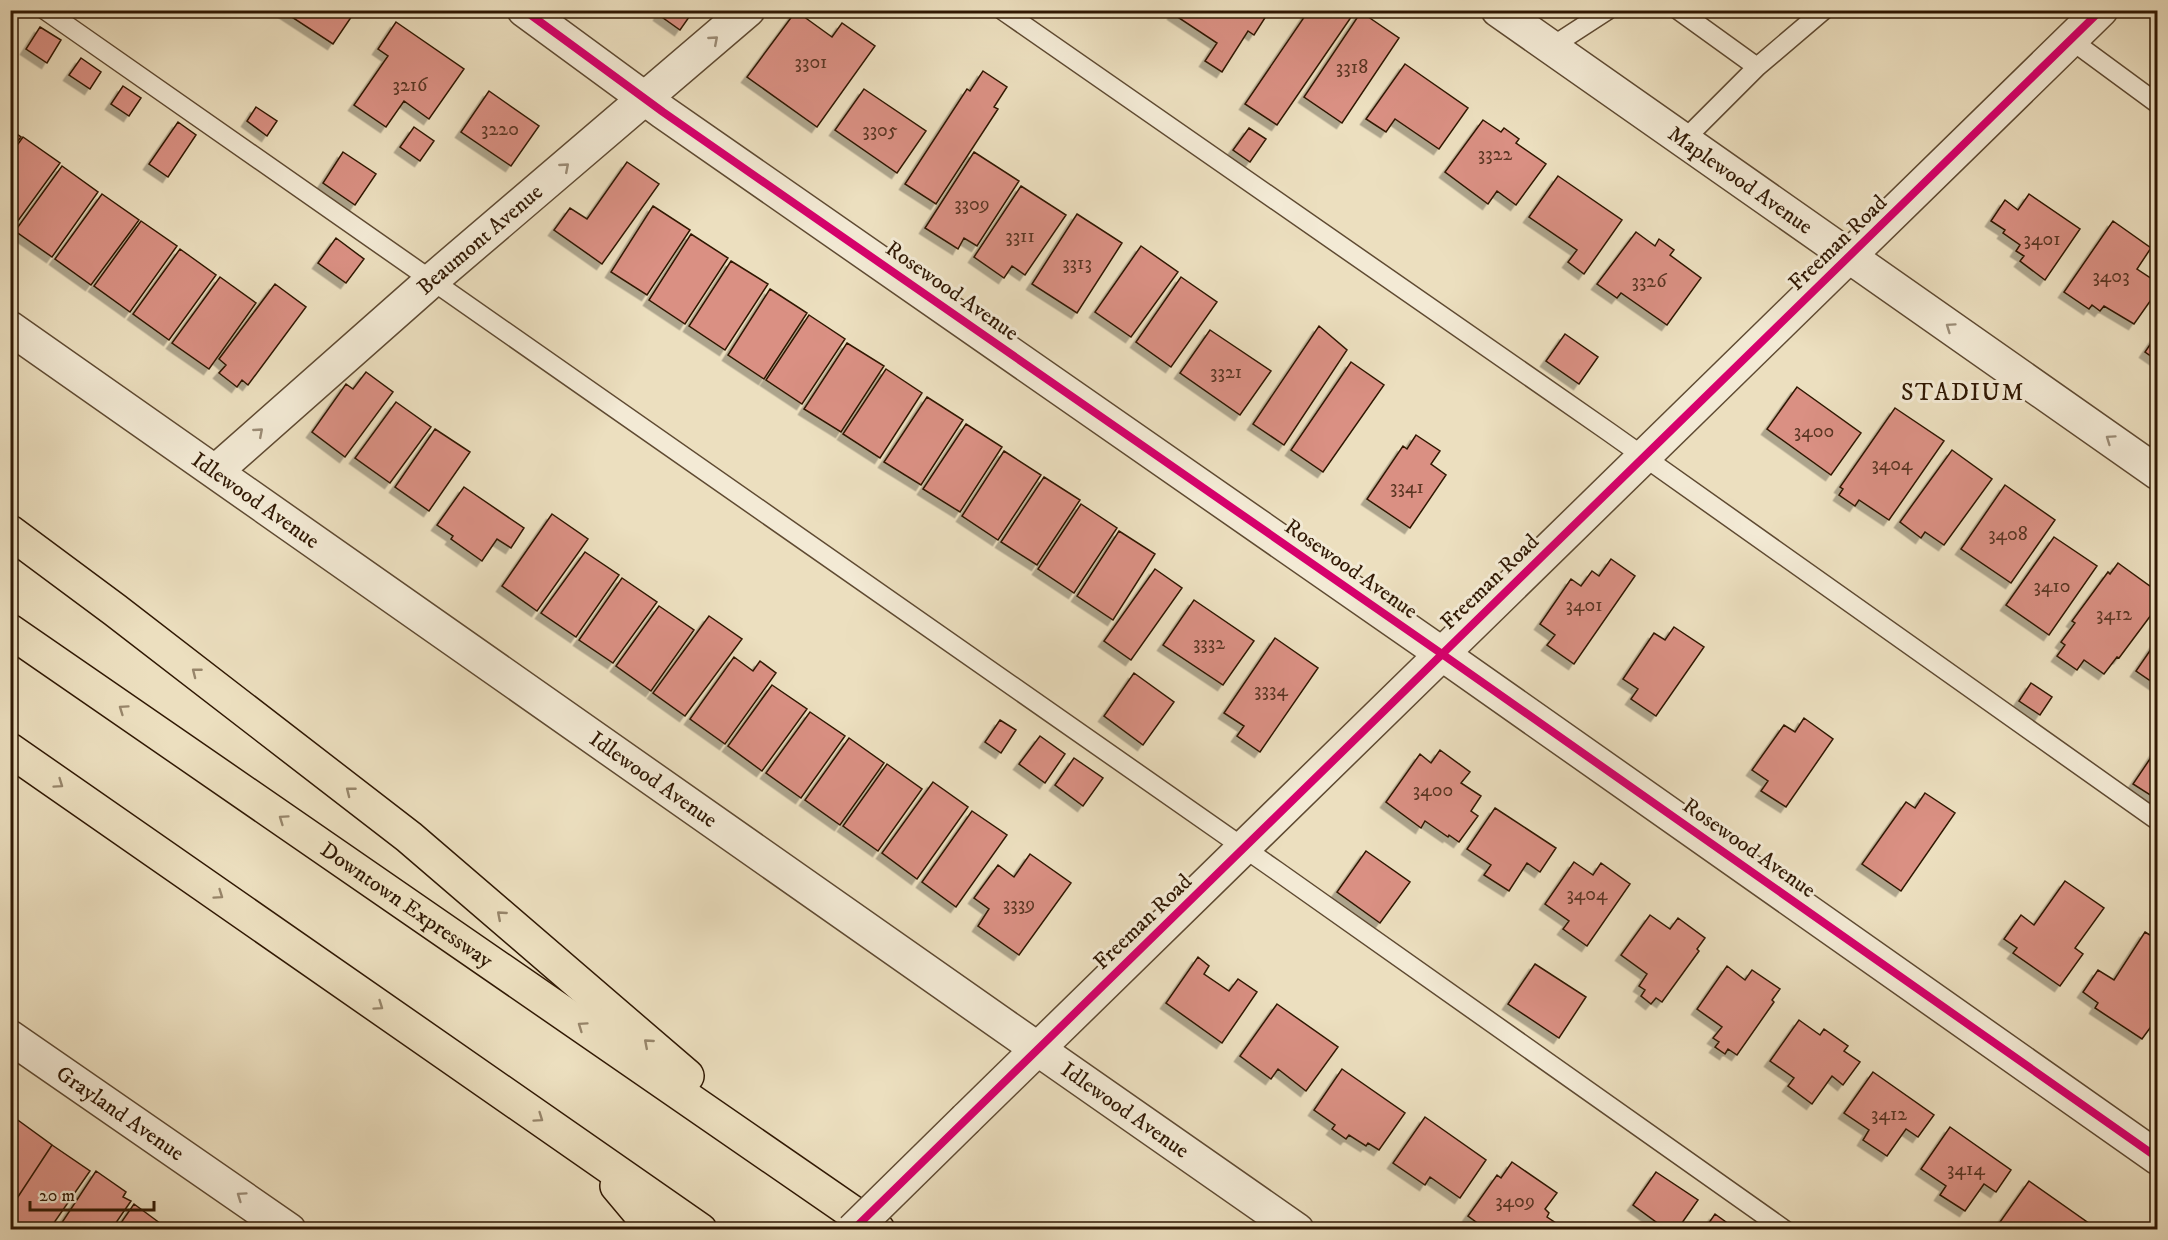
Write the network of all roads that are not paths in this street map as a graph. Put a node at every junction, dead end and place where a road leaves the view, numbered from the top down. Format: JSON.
{"nodes":[{"id":1,"x":45,"y":10,"type":"edge"},
{"id":2,"x":524,"y":10,"type":"edge"},
{"id":3,"x":748,"y":10,"type":"edge"},
{"id":4,"x":1002,"y":10,"type":"edge"},
{"id":5,"x":1498,"y":10,"type":"edge"},
{"id":6,"x":1608,"y":10,"type":"edge"},
{"id":7,"x":1678,"y":10,"type":"edge"},
{"id":8,"x":1824,"y":10,"type":"edge"},
{"id":9,"x":2101,"y":10,"type":"edge"},
{"id":10,"x":2071,"y":40,"type":"junction"},
{"id":11,"x":1551,"y":47,"type":"junction"},
{"id":12,"x":1757,"y":67,"type":"junction"},
{"id":13,"x":645,"y":99,"type":"junction"},
{"id":14,"x":2157,"y":104,"type":"edge"},
{"id":15,"x":1683,"y":140,"type":"junction"},
{"id":16,"x":1850,"y":256,"type":"junction"},
{"id":17,"x":432,"y":281,"type":"junction"},
{"id":18,"x":10,"y":328,"type":"edge"},
{"id":19,"x":1644,"y":457,"type":"junction"},
{"id":20,"x":216,"y":471,"type":"junction"},
{"id":21,"x":2157,"y":473,"type":"edge"},
{"id":22,"x":10,"y":532,"type":"edge"},
{"id":23,"x":10,"y":631,"type":"edge"},
{"id":24,"x":1442,"y":654,"type":"junction"},
{"id":25,"x":10,"y":750,"type":"edge"},
{"id":26,"x":2157,"y":821,"type":"edge"},
{"id":27,"x":1244,"y":848,"type":"junction"},
{"id":28,"x":10,"y":1037,"type":"edge"},
{"id":29,"x":1038,"y":1049,"type":"junction"},
{"id":30,"x":587,"y":1151,"type":"junction"},
{"id":31,"x":2157,"y":1158,"type":"edge"},
{"id":32,"x":803,"y":1178,"type":"junction"},
{"id":33,"x":289,"y":1230,"type":"edge"},
{"id":34,"x":654,"y":1230,"type":"edge"},
{"id":35,"x":700,"y":1230,"type":"edge"},
{"id":36,"x":853,"y":1230,"type":"edge"},
{"id":37,"x":878,"y":1230,"type":"edge"},
{"id":38,"x":1297,"y":1230,"type":"edge"},
{"id":39,"x":1785,"y":1230,"type":"edge"}],
"edges":[{"from":1,"to":17,"type":"lane"},
{"from":2,"to":13,"type":"street","name":"Rosewood Avenue"},
{"from":13,"to":3,"type":"street","name":"Beaumont Avenue","one_way":true},
{"from":4,"to":19,"type":"lane"},
{"from":5,"to":11,"type":"street","name":"Maplewood Avenue"},
{"from":6,"to":11,"type":"lane"},
{"from":7,"to":12,"type":"lane"},
{"from":8,"to":12,"type":"lane"},
{"from":9,"to":10,"type":"street","name":"Freeman Road"},
{"from":10,"to":14,"type":"lane"},
{"from":10,"to":16,"type":"street","name":"Freeman Road"},
{"from":11,"to":15,"type":"street","name":"Maplewood Avenue"},
{"from":12,"to":15,"type":"lane"},
{"from":17,"to":13,"type":"street","name":"Beaumont Avenue","one_way":true},
{"from":13,"to":24,"type":"street","name":"Rosewood Avenue"},
{"from":15,"to":16,"type":"street","name":"Maplewood Avenue"},
{"from":16,"to":19,"type":"street","name":"Freeman Road"},
{"from":21,"to":16,"type":"street","name":"Maplewood Avenue","one_way":true},
{"from":20,"to":17,"type":"street","name":"Beaumont Avenue","one_way":true},
{"from":17,"to":27,"type":"lane"},
{"from":18,"to":20,"type":"street","name":"Idlewood Avenue"},
{"from":19,"to":24,"type":"street","name":"Freeman Road"},
{"from":19,"to":26,"type":"lane"},
{"from":20,"to":29,"type":"street","name":"Idlewood Avenue"},
{"from":32,"to":22,"type":"highway","one_way":true},
{"from":32,"to":23,"type":"highway","name":"Downtown Expressway","one_way":true},
{"from":24,"to":27,"type":"street","name":"Freeman Road"},
{"from":24,"to":31,"type":"street","name":"Rosewood Avenue"},
{"from":25,"to":30,"type":"highway","one_way":true},
{"from":27,"to":29,"type":"street","name":"Freeman Road"},
{"from":27,"to":39,"type":"lane"},
{"from":33,"to":28,"type":"street","name":"Grayland Avenue","one_way":true},
{"from":29,"to":36,"type":"street","name":"Freeman Road","bridge":true},
{"from":29,"to":38,"type":"street","name":"Idlewood Avenue"},
{"from":30,"to":34,"type":"highway"},
{"from":30,"to":35,"type":"highway"},
{"from":32,"to":37,"type":"highway"}]}
